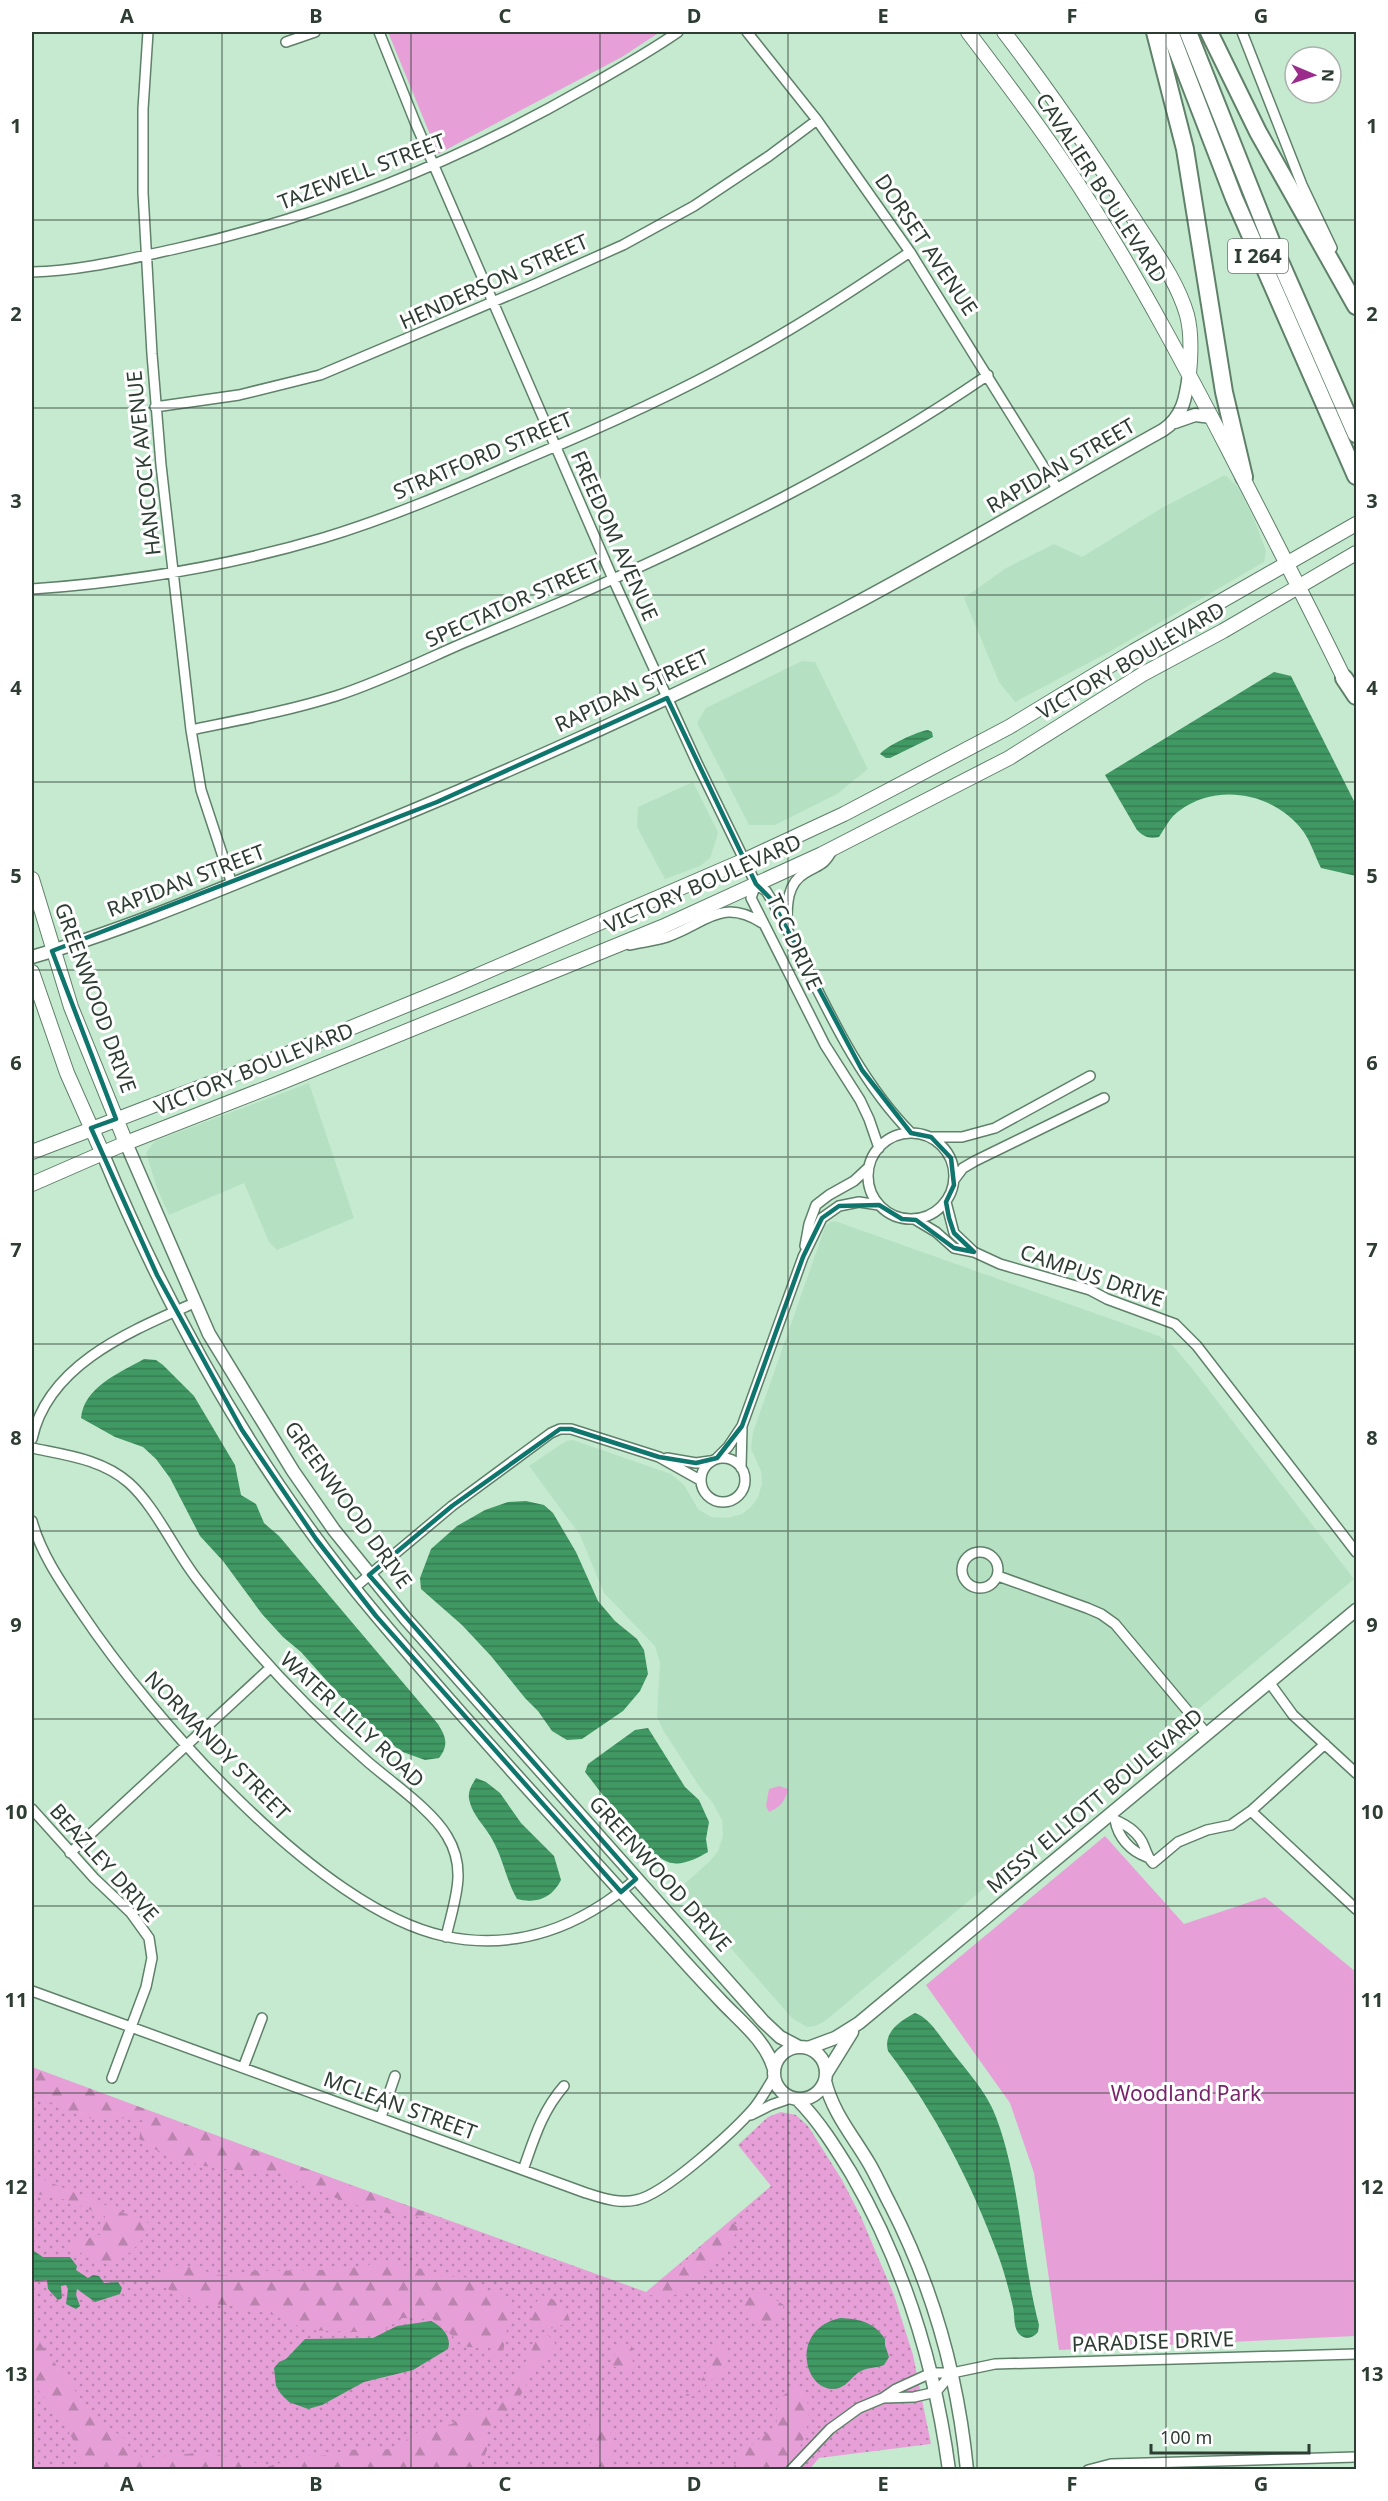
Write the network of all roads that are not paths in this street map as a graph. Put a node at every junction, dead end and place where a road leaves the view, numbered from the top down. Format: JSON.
{"nodes":[{"id":1,"x":148,"y":32,"type":"edge"},
{"id":2,"x":315,"y":32,"type":"edge"},
{"id":3,"x":379,"y":32,"type":"edge"},
{"id":4,"x":678,"y":32,"type":"edge"},
{"id":5,"x":747,"y":32,"type":"edge"},
{"id":6,"x":968,"y":32,"type":"edge"},
{"id":7,"x":1004,"y":32,"type":"edge"},
{"id":8,"x":1155,"y":32,"type":"edge"},
{"id":9,"x":1170,"y":32,"type":"edge"},
{"id":10,"x":1188,"y":32,"type":"edge"},
{"id":11,"x":1209,"y":32,"type":"edge"},
{"id":12,"x":1242,"y":32,"type":"edge"},
{"id":13,"x":286,"y":42,"type":"dead end"},
{"id":14,"x":817,"y":120,"type":"junction"},
{"id":15,"x":434,"y":166,"type":"junction"},
{"id":16,"x":910,"y":252,"type":"junction"},
{"id":17,"x":147,"y":255,"type":"junction"},
{"id":18,"x":32,"y":272,"type":"edge"},
{"id":19,"x":494,"y":302,"type":"junction"},
{"id":20,"x":1356,"y":302,"type":"edge"},
{"id":21,"x":1356,"y":306,"type":"edge"},
{"id":22,"x":1189,"y":374,"type":"junction"},
{"id":23,"x":988,"y":375,"type":"junction"},
{"id":24,"x":155,"y":407,"type":"junction"},
{"id":25,"x":1212,"y":417,"type":"junction"},
{"id":26,"x":1175,"y":422,"type":"junction"},
{"id":27,"x":1356,"y":434,"type":"edge"},
{"id":28,"x":555,"y":446,"type":"junction"},
{"id":29,"x":1356,"y":476,"type":"edge"},
{"id":30,"x":1244,"y":477,"type":"junction"},
{"id":31,"x":1058,"y":490,"type":"junction"},
{"id":32,"x":1356,"y":524,"type":"edge"},
{"id":33,"x":1356,"y":553,"type":"edge"},
{"id":34,"x":1288,"y":562,"type":"junction"},
{"id":35,"x":174,"y":574,"type":"junction"},
{"id":36,"x":613,"y":579,"type":"junction"},
{"id":37,"x":1299,"y":586,"type":"junction"},
{"id":38,"x":32,"y":589,"type":"edge"},
{"id":39,"x":1344,"y":678,"type":"junction"},
{"id":40,"x":1356,"y":696,"type":"edge"},
{"id":41,"x":667,"y":698,"type":"junction"},
{"id":42,"x":1356,"y":708,"type":"edge"},
{"id":43,"x":191,"y":730,"type":"junction"},
{"id":44,"x":834,"y":848,"type":"junction"},
{"id":45,"x":745,"y":860,"type":"junction"},
{"id":46,"x":32,"y":879,"type":"edge"},
{"id":47,"x":756,"y":884,"type":"junction"},
{"id":48,"x":232,"y":885,"type":"junction"},
{"id":49,"x":762,"y":923,"type":"junction"},
{"id":50,"x":787,"y":927,"type":"junction"},
{"id":51,"x":607,"y":950,"type":"junction"},
{"id":52,"x":52,"y":951,"type":"junction"},
{"id":53,"x":32,"y":957,"type":"edge"},
{"id":54,"x":32,"y":972,"type":"edge"},
{"id":55,"x":1090,"y":1076,"type":"dead end"},
{"id":56,"x":1104,"y":1098,"type":"dead end"},
{"id":57,"x":116,"y":1119,"type":"junction"},
{"id":58,"x":91,"y":1128,"type":"junction"},
{"id":59,"x":911,"y":1133,"type":"junction"},
{"id":60,"x":931,"y":1137,"type":"junction"},
{"id":61,"x":126,"y":1143,"type":"junction"},
{"id":62,"x":879,"y":1148,"type":"junction"},
{"id":63,"x":32,"y":1152,"type":"edge"},
{"id":64,"x":102,"y":1152,"type":"junction"},
{"id":65,"x":869,"y":1167,"type":"junction"},
{"id":66,"x":954,"y":1180,"type":"junction"},
{"id":67,"x":32,"y":1184,"type":"edge"},
{"id":68,"x":946,"y":1202,"type":"junction"},
{"id":69,"x":879,"y":1205,"type":"junction"},
{"id":70,"x":916,"y":1220,"type":"junction"},
{"id":71,"x":974,"y":1252,"type":"junction"},
{"id":72,"x":803,"y":1257,"type":"junction"},
{"id":73,"x":194,"y":1303,"type":"junction"},
{"id":74,"x":175,"y":1311,"type":"junction"},
{"id":75,"x":742,"y":1425,"type":"junction"},
{"id":76,"x":32,"y":1439,"type":"edge"},
{"id":77,"x":32,"y":1448,"type":"edge"},
{"id":78,"x":659,"y":1457,"type":"junction"},
{"id":79,"x":713,"y":1460,"type":"junction"},
{"id":80,"x":741,"y":1467,"type":"junction"},
{"id":81,"x":700,"y":1480,"type":"junction"},
{"id":82,"x":32,"y":1521,"type":"edge"},
{"id":83,"x":1356,"y":1552,"type":"edge"},
{"id":84,"x":369,"y":1575,"type":"junction"},
{"id":85,"x":998,"y":1576,"type":"junction"},
{"id":86,"x":354,"y":1588,"type":"junction"},
{"id":87,"x":1356,"y":1610,"type":"edge"},
{"id":88,"x":269,"y":1669,"type":"junction"},
{"id":89,"x":1269,"y":1682,"type":"junction"},
{"id":90,"x":1207,"y":1734,"type":"junction"},
{"id":91,"x":1325,"y":1744,"type":"junction"},
{"id":92,"x":187,"y":1746,"type":"junction"},
{"id":93,"x":1356,"y":1773,"type":"edge"},
{"id":94,"x":32,"y":1809,"type":"edge"},
{"id":95,"x":1251,"y":1811,"type":"junction"},
{"id":96,"x":1113,"y":1817,"type":"junction"},
{"id":97,"x":70,"y":1852,"type":"junction"},
{"id":98,"x":636,"y":1879,"type":"junction"},
{"id":99,"x":621,"y":1892,"type":"junction"},
{"id":100,"x":1356,"y":1909,"type":"edge"},
{"id":101,"x":446,"y":1937,"type":"junction"},
{"id":102,"x":32,"y":1991,"type":"edge"},
{"id":103,"x":262,"y":2018,"type":"dead end"},
{"id":104,"x":859,"y":2023,"type":"junction"},
{"id":105,"x":131,"y":2027,"type":"junction"},
{"id":106,"x":803,"y":2048,"type":"junction"},
{"id":107,"x":243,"y":2068,"type":"junction"},
{"id":108,"x":774,"y":2073,"type":"junction"},
{"id":109,"x":395,"y":2076,"type":"dead end"},
{"id":110,"x":112,"y":2078,"type":"dead end"},
{"id":111,"x":826,"y":2078,"type":"junction"},
{"id":112,"x":564,"y":2086,"type":"dead end"},
{"id":113,"x":795,"y":2099,"type":"junction"},
{"id":114,"x":381,"y":2117,"type":"junction"},
{"id":115,"x":739,"y":2123,"type":"junction"},
{"id":116,"x":523,"y":2170,"type":"junction"},
{"id":117,"x":1356,"y":2354,"type":"edge"},
{"id":118,"x":931,"y":2373,"type":"junction"},
{"id":119,"x":952,"y":2373,"type":"junction"},
{"id":120,"x":936,"y":2392,"type":"junction"},
{"id":121,"x":883,"y":2398,"type":"junction"},
{"id":122,"x":1356,"y":2457,"type":"edge"},
{"id":123,"x":1185,"y":2466,"type":"edge"},
{"id":124,"x":791,"y":2469,"type":"edge"},
{"id":125,"x":949,"y":2469,"type":"edge"},
{"id":126,"x":967,"y":2469,"type":"edge"},
{"id":127,"x":1088,"y":2469,"type":"edge"}],
"edges":[{"from":1,"to":17,"type":"street","name":"HANCOCK AVENUE"},
{"from":2,"to":13,"type":"street"},
{"from":3,"to":15,"type":"street","name":"FREEDOM AVENUE"},
{"from":4,"to":15,"type":"street","name":"TAZEWELL STREET"},
{"from":5,"to":14,"type":"street","name":"DORSET AVENUE"},
{"from":6,"to":22,"type":"main road","name":"CAVALIER BOULEVARD"},
{"from":7,"to":22,"type":"main road","name":"CAVALIER BOULEVARD"},
{"from":8,"to":30,"type":"highway"},
{"from":9,"to":29,"type":"highway","number":"I 264"},
{"from":10,"to":27,"type":"highway","number":"I 264"},
{"from":11,"to":21,"type":"highway"},
{"from":12,"to":20,"type":"street"},
{"from":14,"to":16,"type":"street","name":"DORSET AVENUE"},
{"from":14,"to":19,"type":"street","name":"HENDERSON STREET"},
{"from":15,"to":17,"type":"street","name":"TAZEWELL STREET"},
{"from":15,"to":19,"type":"street","name":"FREEDOM AVENUE"},
{"from":16,"to":23,"type":"street","name":"DORSET AVENUE"},
{"from":16,"to":28,"type":"street","name":"STRATFORD STREET"},
{"from":17,"to":18,"type":"street","name":"TAZEWELL STREET"},
{"from":17,"to":24,"type":"street","name":"HANCOCK AVENUE"},
{"from":19,"to":24,"type":"street","name":"HENDERSON STREET"},
{"from":19,"to":28,"type":"street","name":"FREEDOM AVENUE"},
{"from":22,"to":25,"type":"main road","name":"CAVALIER BOULEVARD"},
{"from":22,"to":26,"type":"street"},
{"from":23,"to":31,"type":"street","name":"DORSET AVENUE"},
{"from":23,"to":36,"type":"street","name":"SPECTATOR STREET"},
{"from":24,"to":35,"type":"street","name":"HANCOCK AVENUE"},
{"from":25,"to":26,"type":"street","name":"RAPIDAN STREET"},
{"from":25,"to":30,"type":"main road","name":"CAVALIER BOULEVARD"},
{"from":26,"to":31,"type":"street","name":"RAPIDAN STREET"},
{"from":28,"to":35,"type":"street","name":"STRATFORD STREET"},
{"from":28,"to":36,"type":"street","name":"FREEDOM AVENUE"},
{"from":30,"to":34,"type":"main road","name":"CAVALIER BOULEVARD"},
{"from":31,"to":41,"type":"street","name":"RAPIDAN STREET"},
{"from":32,"to":34,"type":"main road","name":"VICTORY BOULEVARD"},
{"from":33,"to":37,"type":"main road","name":"VICTORY BOULEVARD"},
{"from":34,"to":37,"type":"main road","name":"CAVALIER BOULEVARD"},
{"from":34,"to":45,"type":"main road","name":"VICTORY BOULEVARD"},
{"from":35,"to":38,"type":"street","name":"STRATFORD STREET"},
{"from":35,"to":43,"type":"street","name":"HANCOCK AVENUE"},
{"from":36,"to":41,"type":"street","name":"FREEDOM AVENUE"},
{"from":36,"to":43,"type":"street","name":"SPECTATOR STREET"},
{"from":37,"to":39,"type":"main road","name":"CAVALIER BOULEVARD"},
{"from":37,"to":44,"type":"main road","name":"VICTORY BOULEVARD"},
{"from":39,"to":40,"type":"highway"},
{"from":39,"to":42,"type":"street","name":"CAVALIER BOULEVARD"},
{"from":41,"to":45,"type":"street","name":"FREEDOM AVENUE"},
{"from":41,"to":48,"type":"street","name":"RAPIDAN STREET"},
{"from":43,"to":48,"type":"street","name":"HANCOCK AVENUE"},
{"from":44,"to":47,"type":"main road","name":"VICTORY BOULEVARD"},
{"from":44,"to":50,"type":"street"},
{"from":45,"to":47,"type":"street","name":"FREEDOM AVENUE"},
{"from":45,"to":57,"type":"main road","name":"VICTORY BOULEVARD"},
{"from":46,"to":52,"type":"main road","name":"GREENWOOD DRIVE"},
{"from":47,"to":49,"type":"street","name":"TCC DRIVE"},
{"from":47,"to":50,"type":"street","name":"TCC DRIVE"},
{"from":47,"to":51,"type":"main road","name":"VICTORY BOULEVARD"},
{"from":48,"to":52,"type":"street","name":"RAPIDAN STREET"},
{"from":49,"to":51,"type":"street"},
{"from":49,"to":62,"type":"street","name":"TCC DRIVE"},
{"from":50,"to":59,"type":"street","name":"TCC DRIVE"},
{"from":51,"to":61,"type":"main road","name":"VICTORY BOULEVARD"},
{"from":52,"to":53,"type":"street","name":"RAPIDAN STREET"},
{"from":52,"to":57,"type":"main road","name":"GREENWOOD DRIVE"},
{"from":54,"to":58,"type":"main road","name":"GREENWOOD DRIVE"},
{"from":55,"to":60,"type":"street"},
{"from":56,"to":66,"type":"street"},
{"from":57,"to":58,"type":"main road","name":"VICTORY BOULEVARD"},
{"from":57,"to":61,"type":"main road","name":"GREENWOOD DRIVE"},
{"from":58,"to":63,"type":"main road","name":"VICTORY BOULEVARD"},
{"from":58,"to":64,"type":"main road","name":"GREENWOOD DRIVE"},
{"from":59,"to":60,"type":"street"},
{"from":59,"to":62,"type":"street"},
{"from":60,"to":66,"type":"street"},
{"from":61,"to":64,"type":"main road","name":"VICTORY BOULEVARD"},
{"from":61,"to":73,"type":"street","name":"GREENWOOD DRIVE"},
{"from":62,"to":65,"type":"street"},
{"from":64,"to":67,"type":"main road","name":"VICTORY BOULEVARD"},
{"from":64,"to":74,"type":"street","name":"GREENWOOD DRIVE"},
{"from":65,"to":69,"type":"street"},
{"from":65,"to":72,"type":"street"},
{"from":66,"to":68,"type":"street"},
{"from":68,"to":70,"type":"street"},
{"from":68,"to":71,"type":"street","name":"CAMPUS DRIVE"},
{"from":69,"to":70,"type":"street"},
{"from":69,"to":72,"type":"street"},
{"from":70,"to":71,"type":"street","name":"CAMPUS DRIVE"},
{"from":71,"to":83,"type":"street","name":"CAMPUS DRIVE"},
{"from":72,"to":75,"type":"street"},
{"from":73,"to":74,"type":"street"},
{"from":73,"to":84,"type":"street","name":"GREENWOOD DRIVE"},
{"from":74,"to":76,"type":"street"},
{"from":74,"to":86,"type":"street","name":"GREENWOOD DRIVE"},
{"from":75,"to":79,"type":"street"},
{"from":75,"to":80,"type":"street"},
{"from":77,"to":88,"type":"street","name":"WATER LILLY ROAD"},
{"from":78,"to":79,"type":"street"},
{"from":78,"to":81,"type":"street"},
{"from":78,"to":84,"type":"street"},
{"from":79,"to":80,"type":"street"},
{"from":79,"to":81,"type":"street"},
{"from":80,"to":81,"type":"street"},
{"from":82,"to":92,"type":"street","name":"NORMANDY STREET"},
{"from":84,"to":86,"type":"street"},
{"from":84,"to":98,"type":"street","name":"GREENWOOD DRIVE"},
{"from":85,"to":85,"type":"street"},
{"from":85,"to":90,"type":"street"},
{"from":86,"to":99,"type":"street","name":"GREENWOOD DRIVE"},
{"from":87,"to":89,"type":"street","name":"MISSY ELLIOTT BOULEVARD"},
{"from":88,"to":92,"type":"street"},
{"from":88,"to":101,"type":"street","name":"WATER LILLY ROAD"},
{"from":89,"to":90,"type":"street","name":"MISSY ELLIOTT BOULEVARD"},
{"from":89,"to":91,"type":"street"},
{"from":90,"to":96,"type":"street","name":"MISSY ELLIOTT BOULEVARD"},
{"from":91,"to":93,"type":"street"},
{"from":91,"to":95,"type":"street"},
{"from":92,"to":97,"type":"street"},
{"from":92,"to":101,"type":"street","name":"NORMANDY STREET"},
{"from":94,"to":97,"type":"street","name":"BEAZLEY DRIVE"},
{"from":95,"to":96,"type":"street"},
{"from":95,"to":100,"type":"street"},
{"from":96,"to":104,"type":"street","name":"MISSY ELLIOTT BOULEVARD"},
{"from":97,"to":105,"type":"street","name":"BEAZLEY DRIVE"},
{"from":98,"to":99,"type":"street","name":"NORMANDY STREET"},
{"from":98,"to":106,"type":"street","name":"GREENWOOD DRIVE"},
{"from":99,"to":101,"type":"street","name":"NORMANDY STREET"},
{"from":99,"to":108,"type":"street","name":"GREENWOOD DRIVE"},
{"from":102,"to":105,"type":"street","name":"MCLEAN STREET"},
{"from":103,"to":107,"type":"street"},
{"from":104,"to":106,"type":"street","name":"MISSY ELLIOTT BOULEVARD"},
{"from":104,"to":111,"type":"street","name":"MISSY ELLIOTT BOULEVARD"},
{"from":105,"to":107,"type":"street","name":"MCLEAN STREET"},
{"from":105,"to":110,"type":"street","name":"BEAZLEY DRIVE"},
{"from":106,"to":108,"type":"street"},
{"from":106,"to":111,"type":"street"},
{"from":107,"to":114,"type":"street","name":"MCLEAN STREET"},
{"from":108,"to":113,"type":"street"},
{"from":108,"to":115,"type":"street","name":"MCLEAN STREET"},
{"from":109,"to":114,"type":"street"},
{"from":111,"to":113,"type":"street"},
{"from":111,"to":119,"type":"street"},
{"from":112,"to":116,"type":"street"},
{"from":113,"to":115,"type":"street","name":"MCLEAN STREET"},
{"from":113,"to":118,"type":"street"},
{"from":114,"to":116,"type":"street","name":"MCLEAN STREET"},
{"from":115,"to":116,"type":"street","name":"MCLEAN STREET"},
{"from":117,"to":119,"type":"street","name":"PARADISE DRIVE"},
{"from":118,"to":119,"type":"street","name":"PARADISE DRIVE"},
{"from":118,"to":120,"type":"street"},
{"from":118,"to":121,"type":"street"},
{"from":119,"to":120,"type":"street"},
{"from":119,"to":126,"type":"street"},
{"from":120,"to":121,"type":"street"},
{"from":120,"to":125,"type":"street"},
{"from":121,"to":124,"type":"street"},
{"from":122,"to":123,"type":"street"},
{"from":123,"to":127,"type":"street"}]}
